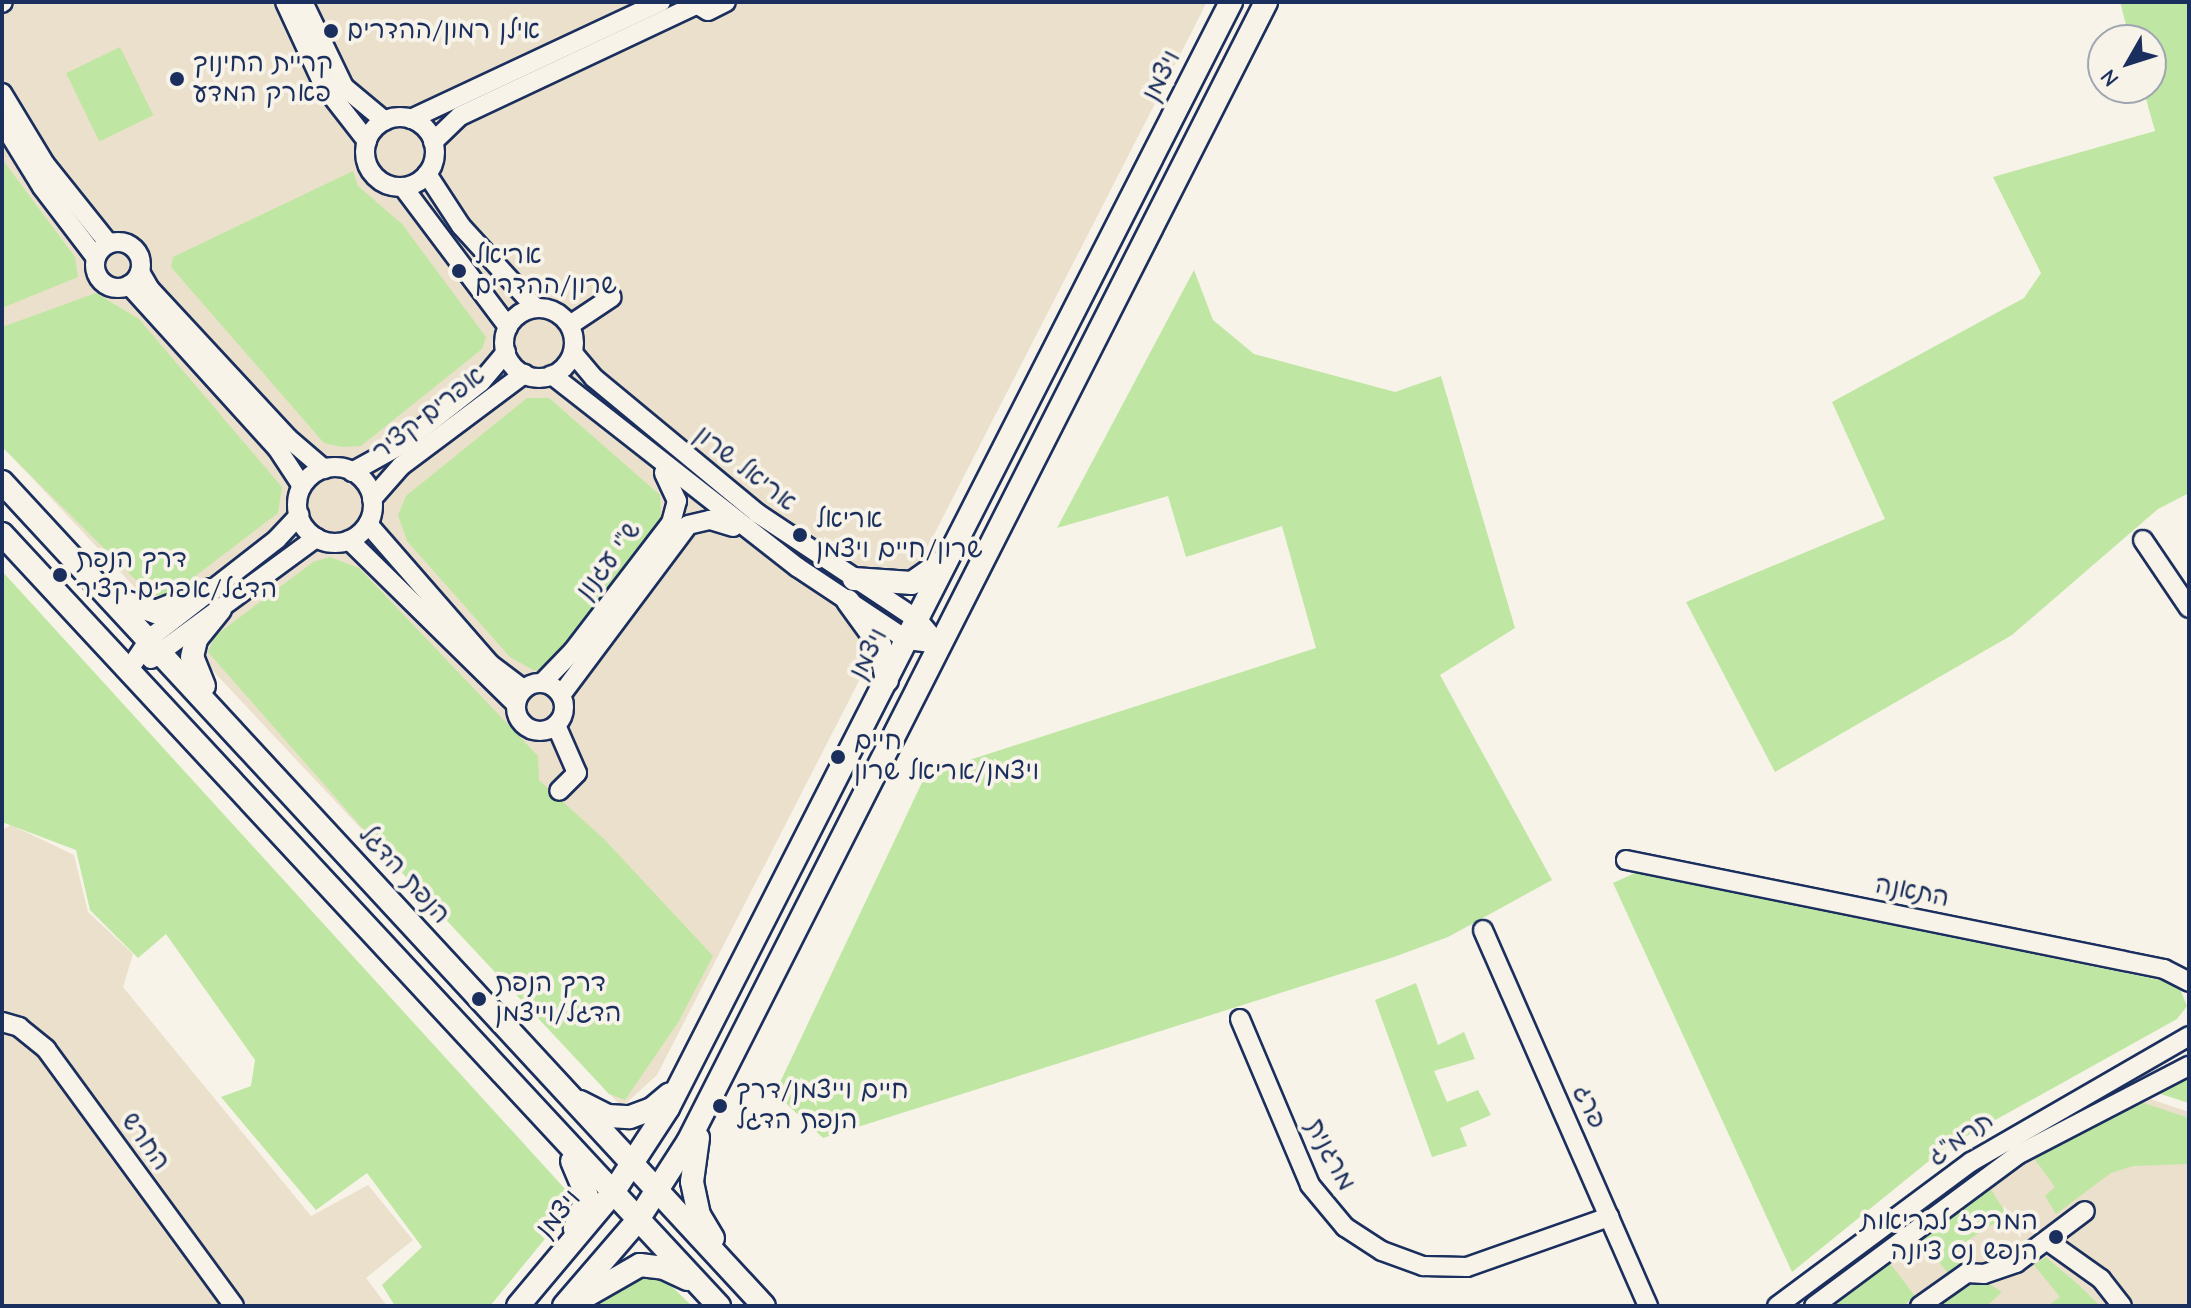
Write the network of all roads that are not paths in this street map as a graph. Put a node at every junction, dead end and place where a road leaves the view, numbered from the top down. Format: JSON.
{"nodes":[{"id":1,"x":285,"y":2,"type":"edge"},
{"id":2,"x":303,"y":2,"type":"edge"},
{"id":3,"x":661,"y":2,"type":"edge"},
{"id":4,"x":726,"y":2,"type":"edge"},
{"id":5,"x":1231,"y":2,"type":"edge"},
{"id":6,"x":1266,"y":2,"type":"edge"},
{"id":7,"x":695,"y":4,"type":"edge"},
{"id":8,"x":2,"y":93,"type":"edge"},
{"id":9,"x":411,"y":119,"type":"junction"},
{"id":10,"x":385,"y":121,"type":"junction"},
{"id":11,"x":2,"y":122,"type":"edge"},
{"id":12,"x":367,"y":141,"type":"junction"},
{"id":13,"x":433,"y":142,"type":"junction"},
{"id":14,"x":427,"y":174,"type":"junction"},
{"id":15,"x":403,"y":187,"type":"junction"},
{"id":16,"x":103,"y":251,"type":"junction"},
{"id":17,"x":134,"y":278,"type":"junction"},
{"id":18,"x":612,"y":297,"type":"dead end"},
{"id":19,"x":536,"y":308,"type":"junction"},
{"id":20,"x":570,"y":325,"type":"junction"},
{"id":21,"x":508,"y":327,"type":"junction"},
{"id":22,"x":506,"y":352,"type":"junction"},
{"id":23,"x":573,"y":353,"type":"junction"},
{"id":24,"x":524,"y":374,"type":"junction"},
{"id":25,"x":552,"y":375,"type":"junction"},
{"id":26,"x":656,"y":460,"type":"junction"},
{"id":27,"x":324,"y":469,"type":"junction"},
{"id":28,"x":352,"y":472,"type":"junction"},
{"id":29,"x":2,"y":482,"type":"edge"},
{"id":30,"x":302,"y":486,"type":"junction"},
{"id":31,"x":372,"y":499,"type":"junction"},
{"id":32,"x":299,"y":515,"type":"junction"},
{"id":33,"x":368,"y":524,"type":"junction"},
{"id":34,"x":743,"y":530,"type":"junction"},
{"id":35,"x":2,"y":534,"type":"edge"},
{"id":36,"x":316,"y":538,"type":"junction"},
{"id":37,"x":349,"y":540,"type":"junction"},
{"id":38,"x":2143,"y":540,"type":"dead end"},
{"id":39,"x":951,"y":555,"type":"junction"},
{"id":40,"x":854,"y":579,"type":"junction"},
{"id":41,"x":99,"y":583,"type":"junction"},
{"id":42,"x":215,"y":600,"type":"junction"},
{"id":43,"x":848,"y":601,"type":"junction"},
{"id":44,"x":2189,"y":608,"type":"edge"},
{"id":45,"x":912,"y":630,"type":"junction"},
{"id":46,"x":938,"y":644,"type":"junction"},
{"id":47,"x":157,"y":645,"type":"junction"},
{"id":48,"x":130,"y":668,"type":"junction"},
{"id":49,"x":887,"y":680,"type":"junction"},
{"id":50,"x":543,"y":682,"type":"junction"},
{"id":51,"x":561,"y":695,"type":"junction"},
{"id":52,"x":519,"y":696,"type":"junction"},
{"id":53,"x":221,"y":714,"type":"junction"},
{"id":54,"x":556,"y":725,"type":"junction"},
{"id":55,"x":559,"y":791,"type":"dead end"},
{"id":56,"x":1626,"y":860,"type":"dead end"},
{"id":57,"x":1483,"y":930,"type":"dead end"},
{"id":58,"x":2188,"y":982,"type":"edge"},
{"id":59,"x":1240,"y":1019,"type":"dead end"},
{"id":60,"x":8,"y":1024,"type":"edge"},
{"id":61,"x":2189,"y":1036,"type":"edge"},
{"id":62,"x":2189,"y":1066,"type":"edge"},
{"id":63,"x":682,"y":1081,"type":"junction"},
{"id":64,"x":557,"y":1084,"type":"junction"},
{"id":65,"x":714,"y":1091,"type":"junction"},
{"id":66,"x":541,"y":1118,"type":"junction"},
{"id":67,"x":632,"y":1165,"type":"junction"},
{"id":68,"x":657,"y":1193,"type":"junction"},
{"id":69,"x":612,"y":1194,"type":"junction"},
{"id":70,"x":2085,"y":1211,"type":"dead end"},
{"id":71,"x":1609,"y":1217,"type":"junction"},
{"id":72,"x":637,"y":1221,"type":"junction"},
{"id":73,"x":2049,"y":1242,"type":"junction"},
{"id":74,"x":559,"y":1259,"type":"junction"},
{"id":75,"x":700,"y":1286,"type":"junction"},
{"id":76,"x":234,"y":1306,"type":"edge"},
{"id":77,"x":518,"y":1306,"type":"edge"},
{"id":78,"x":564,"y":1306,"type":"edge"},
{"id":79,"x":572,"y":1306,"type":"edge"},
{"id":80,"x":719,"y":1306,"type":"edge"},
{"id":81,"x":764,"y":1306,"type":"edge"},
{"id":82,"x":1648,"y":1306,"type":"edge"},
{"id":83,"x":1777,"y":1306,"type":"edge"},
{"id":84,"x":1814,"y":1306,"type":"edge"},
{"id":85,"x":1920,"y":1306,"type":"edge"},
{"id":86,"x":2122,"y":1306,"type":"edge"}],
"edges":[{"from":1,"to":12,"type":"street"},
{"from":2,"to":10,"type":"street"},
{"from":3,"to":9,"type":"street"},
{"from":4,"to":7,"type":"street"},
{"from":5,"to":39,"type":"main road","name":"ויצמן"},
{"from":6,"to":46,"type":"main road"},
{"from":7,"to":13,"type":"street"},
{"from":8,"to":16,"type":"street"},
{"from":9,"to":10,"type":"street"},
{"from":9,"to":13,"type":"street"},
{"from":10,"to":12,"type":"street"},
{"from":11,"to":16,"type":"street"},
{"from":12,"to":15,"type":"street"},
{"from":13,"to":14,"type":"street"},
{"from":14,"to":15,"type":"street"},
{"from":14,"to":19,"type":"street"},
{"from":15,"to":21,"type":"street"},
{"from":16,"to":17,"type":"street"},
{"from":16,"to":17,"type":"street"},
{"from":17,"to":27,"type":"street"},
{"from":17,"to":30,"type":"street"},
{"from":18,"to":20,"type":"street"},
{"from":19,"to":20,"type":"street"},
{"from":19,"to":21,"type":"street"},
{"from":20,"to":23,"type":"street"},
{"from":21,"to":22,"type":"street"},
{"from":22,"to":24,"type":"street"},
{"from":22,"to":28,"type":"street","name":"אפרים קציר"},
{"from":23,"to":25,"type":"street"},
{"from":23,"to":40,"type":"street","name":"אריאל שרון"},
{"from":24,"to":25,"type":"street"},
{"from":24,"to":31,"type":"street","name":"אפרים קציר"},
{"from":25,"to":26,"type":"street","name":"אריאל שרון"},
{"from":26,"to":34,"type":"street","name":"אריאל שרון"},
{"from":26,"to":50,"type":"street","name":"ש\"י עגנון"},
{"from":27,"to":28,"type":"street"},
{"from":27,"to":30,"type":"street"},
{"from":28,"to":31,"type":"street"},
{"from":29,"to":41,"type":"main road","name":"הנפת הדגל"},
{"from":30,"to":32,"type":"street"},
{"from":31,"to":33,"type":"street"},
{"from":32,"to":36,"type":"street"},
{"from":32,"to":42,"type":"street"},
{"from":33,"to":37,"type":"street"},
{"from":33,"to":52,"type":"street"},
{"from":34,"to":43,"type":"street","name":"אריאל שרון"},
{"from":34,"to":51,"type":"street","name":"ש\"י עגנון"},
{"from":35,"to":48,"type":"main road"},
{"from":36,"to":37,"type":"street"},
{"from":36,"to":42,"type":"street"},
{"from":37,"to":52,"type":"street"},
{"from":38,"to":44,"type":"street"},
{"from":39,"to":40,"type":"main road"},
{"from":39,"to":45,"type":"main road","name":"ויצמן"},
{"from":40,"to":45,"type":"street","name":"אריאל שרון"},
{"from":41,"to":42,"type":"main road"},
{"from":41,"to":47,"type":"main road","name":"הנפת הדגל"},
{"from":42,"to":47,"type":"street"},
{"from":42,"to":53,"type":"main road"},
{"from":43,"to":45,"type":"street","name":"אריאל שרון"},
{"from":43,"to":49,"type":"main road"},
{"from":45,"to":46,"type":"street","name":"אריאל שרון"},
{"from":45,"to":49,"type":"main road","name":"ויצמן"},
{"from":46,"to":65,"type":"main road"},
{"from":47,"to":48,"type":"street"},
{"from":47,"to":53,"type":"main road","name":"הנפת הדגל"},
{"from":48,"to":66,"type":"main road"},
{"from":49,"to":63,"type":"main road","name":"ויצמן"},
{"from":50,"to":51,"type":"street"},
{"from":50,"to":52,"type":"street"},
{"from":51,"to":54,"type":"street"},
{"from":52,"to":54,"type":"street"},
{"from":53,"to":64,"type":"main road","name":"הנפת הדגל"},
{"from":54,"to":55,"type":"street"},
{"from":56,"to":58,"type":"street","name":"התאנה"},
{"from":57,"to":71,"type":"street","name":"פרג"},
{"from":59,"to":71,"type":"street","name":"מרגנית"},
{"from":60,"to":76,"type":"street","name":"החרש"},
{"from":61,"to":83,"type":"street","name":"תרמ\"ג"},
{"from":62,"to":84,"type":"street","name":"תרמ\"ג"},
{"from":63,"to":64,"type":"main road"},
{"from":63,"to":67,"type":"main road","name":"ויצמן"},
{"from":64,"to":67,"type":"main road","name":"הנפת הדגל"},
{"from":65,"to":68,"type":"main road"},
{"from":65,"to":81,"type":"main road"},
{"from":66,"to":69,"type":"main road"},
{"from":66,"to":74,"type":"main road"},
{"from":67,"to":68,"type":"main road","name":"הנפת הדגל"},
{"from":67,"to":69,"type":"main road","name":"ויצמן"},
{"from":68,"to":72,"type":"main road"},
{"from":68,"to":81,"type":"main road","name":"הנפת הדגל"},
{"from":69,"to":72,"type":"main road"},
{"from":69,"to":74,"type":"main road","name":"ויצמן"},
{"from":70,"to":73,"type":"street"},
{"from":71,"to":82,"type":"street","name":"פרג"},
{"from":72,"to":75,"type":"main road"},
{"from":72,"to":78,"type":"main road"},
{"from":73,"to":85,"type":"street"},
{"from":73,"to":86,"type":"street"},
{"from":74,"to":77,"type":"main road","name":"ויצמן"},
{"from":75,"to":79,"type":"main road"},
{"from":75,"to":80,"type":"main road"}]}
